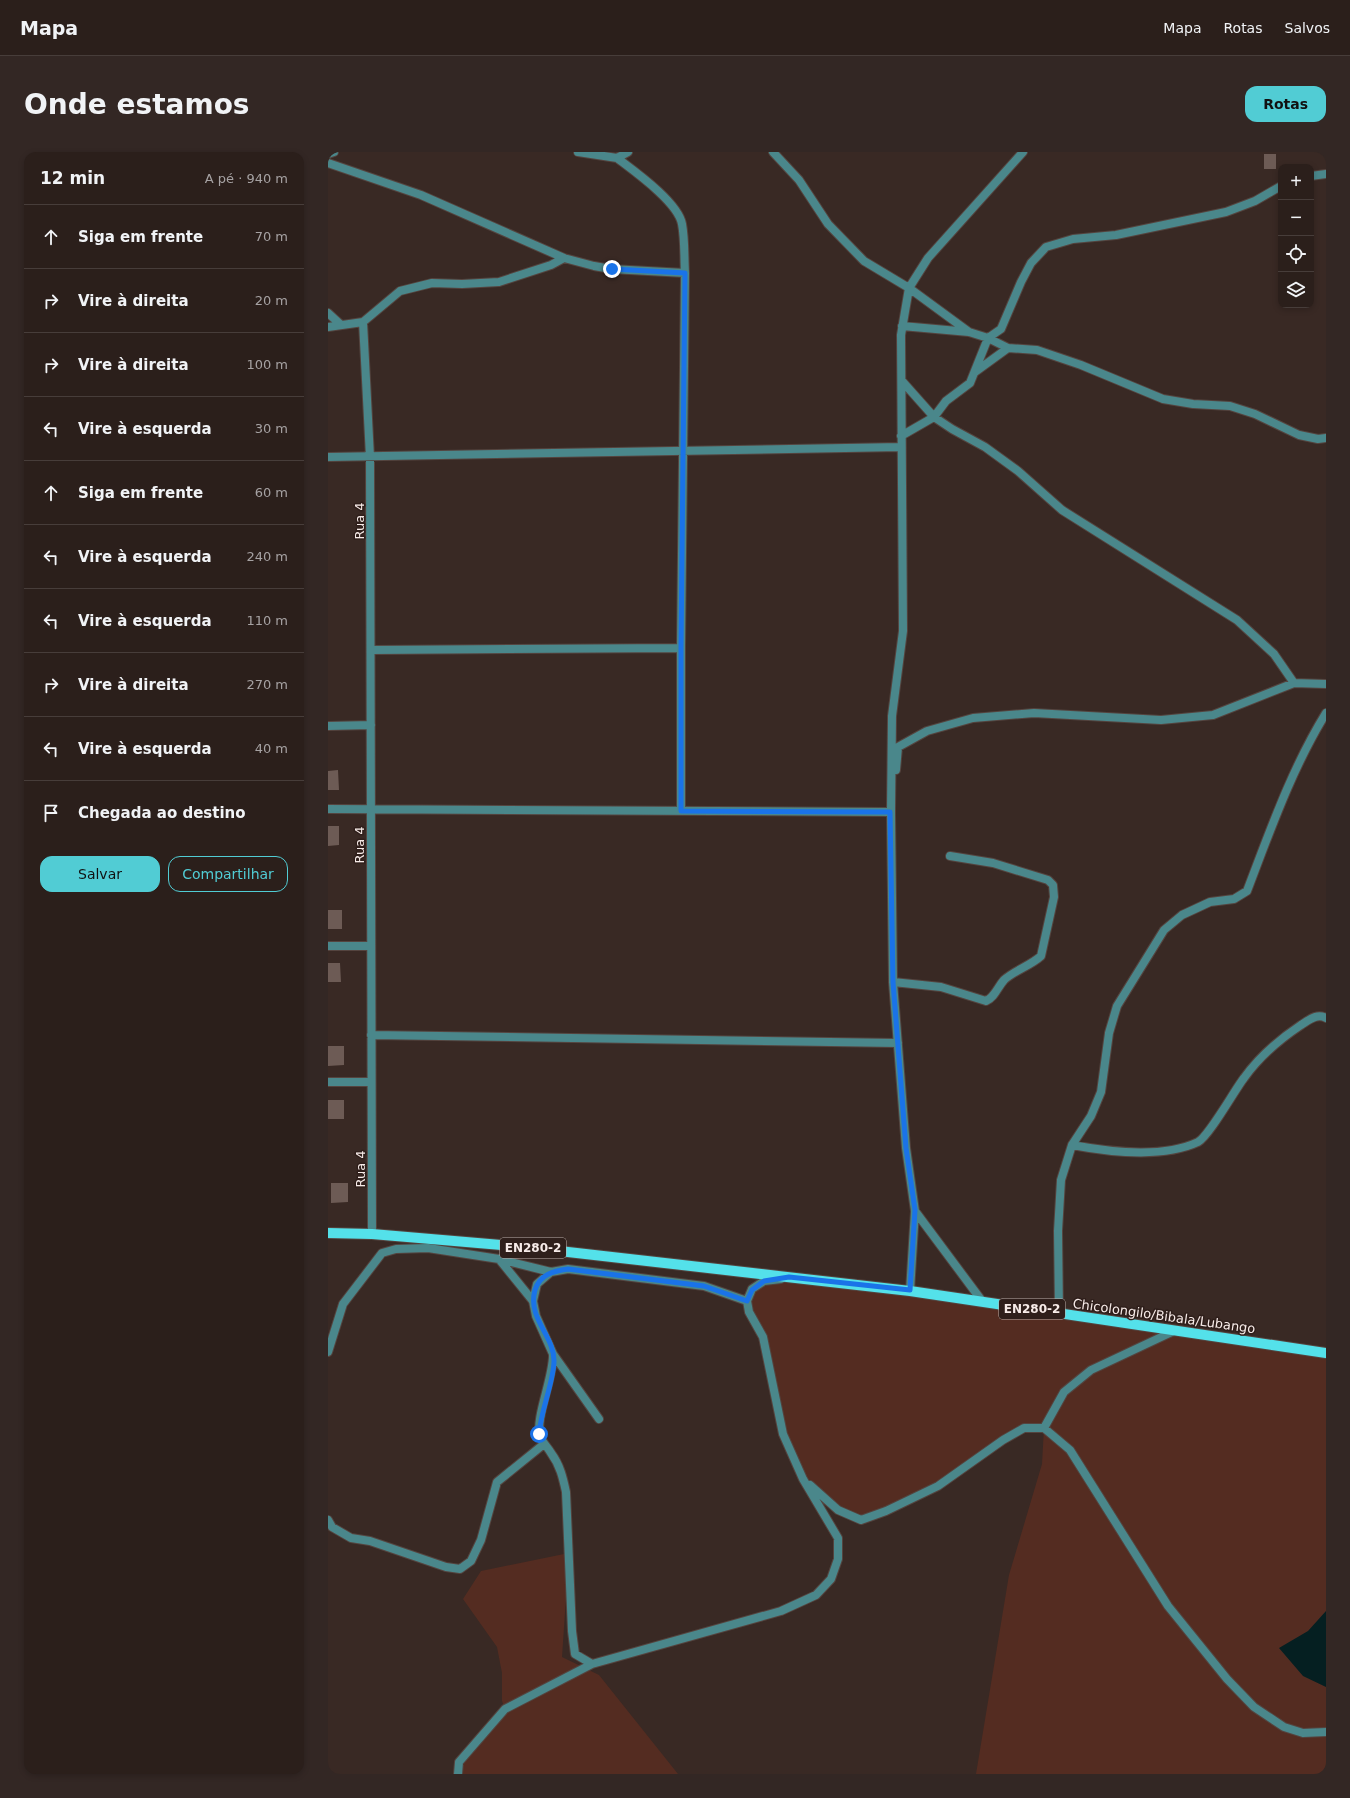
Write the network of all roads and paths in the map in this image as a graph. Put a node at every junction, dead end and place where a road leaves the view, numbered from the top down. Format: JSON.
{"nodes":[{"id":1,"x":334,"y":152,"type":"edge"},
{"id":2,"x":578,"y":152,"type":"edge"},
{"id":3,"x":628,"y":152,"type":"edge"},
{"id":4,"x":773,"y":152,"type":"edge"},
{"id":5,"x":1023,"y":152,"type":"edge"},
{"id":6,"x":328,"y":154,"type":"edge"},
{"id":7,"x":617,"y":158,"type":"junction"},
{"id":8,"x":328,"y":163,"type":"edge"},
{"id":9,"x":1326,"y":174,"type":"edge"},
{"id":10,"x":1314,"y":176,"type":"edge"},
{"id":11,"x":1278,"y":188,"type":"edge"},
{"id":12,"x":564,"y":258,"type":"junction"},
{"id":13,"x":685,"y":273,"type":"junction"},
{"id":14,"x":909,"y":288,"type":"junction"},
{"id":15,"x":328,"y":313,"type":"edge"},
{"id":16,"x":363,"y":322,"type":"junction"},
{"id":17,"x":340,"y":324,"type":"junction"},
{"id":18,"x":902,"y":326,"type":"junction"},
{"id":19,"x":328,"y":327,"type":"edge"},
{"id":20,"x":969,"y":332,"type":"junction"},
{"id":21,"x":988,"y":338,"type":"junction"},
{"id":22,"x":1008,"y":348,"type":"junction"},
{"id":23,"x":975,"y":372,"type":"junction"},
{"id":24,"x":902,"y":381,"type":"junction"},
{"id":25,"x":934,"y":417,"type":"junction"},
{"id":26,"x":902,"y":436,"type":"junction"},
{"id":27,"x":1326,"y":438,"type":"edge"},
{"id":28,"x":901,"y":447,"type":"junction"},
{"id":29,"x":683,"y":451,"type":"junction"},
{"id":30,"x":370,"y":456,"type":"junction"},
{"id":31,"x":328,"y":457,"type":"edge"},
{"id":32,"x":681,"y":648,"type":"junction"},
{"id":33,"x":372,"y":650,"type":"junction"},
{"id":34,"x":1294,"y":683,"type":"junction"},
{"id":35,"x":1326,"y":684,"type":"edge"},
{"id":36,"x":1326,"y":713,"type":"edge"},
{"id":37,"x":371,"y":725,"type":"junction"},
{"id":38,"x":328,"y":726,"type":"edge"},
{"id":39,"x":371,"y":808,"type":"junction"},
{"id":40,"x":328,"y":809,"type":"edge"},
{"id":41,"x":681,"y":811,"type":"junction"},
{"id":42,"x":890,"y":812,"type":"junction"},
{"id":43,"x":950,"y":856,"type":"dead end"},
{"id":44,"x":328,"y":946,"type":"edge"},
{"id":45,"x":371,"y":946,"type":"junction"},
{"id":46,"x":893,"y":982,"type":"junction"},
{"id":47,"x":1326,"y":1018,"type":"edge"},
{"id":48,"x":371,"y":1035,"type":"junction"},
{"id":49,"x":898,"y":1043,"type":"junction"},
{"id":50,"x":328,"y":1082,"type":"edge"},
{"id":51,"x":371,"y":1082,"type":"junction"},
{"id":52,"x":1072,"y":1145,"type":"junction"},
{"id":53,"x":915,"y":1210,"type":"junction"},
{"id":54,"x":328,"y":1233,"type":"edge"},
{"id":55,"x":372,"y":1234,"type":"junction"},
{"id":56,"x":499,"y":1260,"type":"junction"},
{"id":57,"x":551,"y":1272,"type":"junction"},
{"id":58,"x":789,"y":1277,"type":"junction"},
{"id":59,"x":910,"y":1290,"type":"junction"},
{"id":60,"x":532,"y":1301,"type":"junction"},
{"id":61,"x":747,"y":1301,"type":"junction"},
{"id":62,"x":982,"y":1302,"type":"junction"},
{"id":63,"x":1059,"y":1314,"type":"junction"},
{"id":64,"x":1174,"y":1331,"type":"junction"},
{"id":65,"x":328,"y":1352,"type":"edge"},
{"id":66,"x":1326,"y":1353,"type":"edge"},
{"id":67,"x":554,"y":1354,"type":"junction"},
{"id":68,"x":599,"y":1419,"type":"dead end"},
{"id":69,"x":1044,"y":1428,"type":"junction"},
{"id":70,"x":544,"y":1444,"type":"junction"},
{"id":71,"x":803,"y":1479,"type":"junction"},
{"id":72,"x":328,"y":1520,"type":"edge"},
{"id":73,"x":592,"y":1664,"type":"junction"},
{"id":74,"x":1326,"y":1732,"type":"edge"},
{"id":75,"x":458,"y":1774,"type":"edge"}],
"edges":[{"from":1,"to":6,"type":"street"},
{"from":2,"to":7,"type":"street"},
{"from":3,"to":7,"type":"street"},
{"from":4,"to":14,"type":"street"},
{"from":5,"to":14,"type":"street"},
{"from":7,"to":13,"type":"street"},
{"from":8,"to":12,"type":"street"},
{"from":9,"to":10,"type":"street"},
{"from":11,"to":21,"type":"street"},
{"from":12,"to":13,"type":"street"},
{"from":12,"to":16,"type":"street"},
{"from":13,"to":29,"type":"street"},
{"from":14,"to":18,"type":"street"},
{"from":14,"to":20,"type":"street"},
{"from":15,"to":17,"type":"street"},
{"from":16,"to":17,"type":"street"},
{"from":16,"to":30,"type":"street","name":"Rua 4"},
{"from":17,"to":19,"type":"street"},
{"from":18,"to":20,"type":"street"},
{"from":18,"to":24,"type":"street"},
{"from":20,"to":21,"type":"street"},
{"from":21,"to":22,"type":"street"},
{"from":21,"to":23,"type":"street"},
{"from":22,"to":23,"type":"street"},
{"from":22,"to":27,"type":"street"},
{"from":23,"to":25,"type":"street"},
{"from":24,"to":25,"type":"street"},
{"from":24,"to":26,"type":"street"},
{"from":25,"to":26,"type":"street"},
{"from":25,"to":34,"type":"street"},
{"from":26,"to":28,"type":"street"},
{"from":28,"to":29,"type":"street"},
{"from":28,"to":42,"type":"street"},
{"from":29,"to":30,"type":"street"},
{"from":29,"to":32,"type":"street"},
{"from":30,"to":31,"type":"street"},
{"from":30,"to":33,"type":"street","name":"Rua 4"},
{"from":32,"to":33,"type":"street"},
{"from":32,"to":41,"type":"street"},
{"from":33,"to":37,"type":"street","name":"Rua 4"},
{"from":34,"to":35,"type":"street"},
{"from":34,"to":42,"type":"street"},
{"from":36,"to":52,"type":"street"},
{"from":37,"to":38,"type":"street"},
{"from":37,"to":39,"type":"street","name":"Rua 4"},
{"from":39,"to":40,"type":"street"},
{"from":39,"to":41,"type":"street"},
{"from":39,"to":45,"type":"street","name":"Rua 4"},
{"from":41,"to":42,"type":"street"},
{"from":42,"to":46,"type":"street"},
{"from":43,"to":46,"type":"street"},
{"from":44,"to":45,"type":"street"},
{"from":45,"to":48,"type":"street","name":"Rua 4"},
{"from":46,"to":49,"type":"street"},
{"from":47,"to":52,"type":"street"},
{"from":48,"to":49,"type":"street"},
{"from":48,"to":51,"type":"street","name":"Rua 4"},
{"from":49,"to":53,"type":"street"},
{"from":50,"to":51,"type":"street"},
{"from":51,"to":55,"type":"street","name":"Rua 4"},
{"from":52,"to":63,"type":"street"},
{"from":53,"to":59,"type":"street"},
{"from":53,"to":62,"type":"street"},
{"from":54,"to":55,"type":"main road","number":"EN280-2"},
{"from":55,"to":58,"type":"main road","name":"Chicolongilo/Bibala/Lubango","number":"EN280-2"},
{"from":56,"to":57,"type":"street"},
{"from":56,"to":60,"type":"street"},
{"from":56,"to":65,"type":"street"},
{"from":57,"to":60,"type":"street"},
{"from":57,"to":61,"type":"street"},
{"from":58,"to":59,"type":"main road","name":"Chicolongilo/Bibala/Lubango","number":"EN280-2"},
{"from":58,"to":61,"type":"street"},
{"from":59,"to":62,"type":"main road","name":"Chicolongilo/Bibala/Lubango","number":"EN280-2"},
{"from":60,"to":67,"type":"street"},
{"from":61,"to":71,"type":"street"},
{"from":62,"to":63,"type":"main road","name":"Chicolongilo/Bibala/Lubango","number":"EN280-2"},
{"from":63,"to":64,"type":"main road","name":"Chicolongilo/Bibala/Lubango","number":"EN280-2"},
{"from":64,"to":66,"type":"main road","name":"Chicolongilo/Bibala/Lubango","number":"EN280-2"},
{"from":64,"to":69,"type":"street"},
{"from":67,"to":68,"type":"street"},
{"from":67,"to":70,"type":"street"},
{"from":69,"to":71,"type":"street"},
{"from":69,"to":74,"type":"street"},
{"from":70,"to":72,"type":"street"},
{"from":70,"to":73,"type":"street"},
{"from":71,"to":73,"type":"street"},
{"from":73,"to":75,"type":"street"}]}
